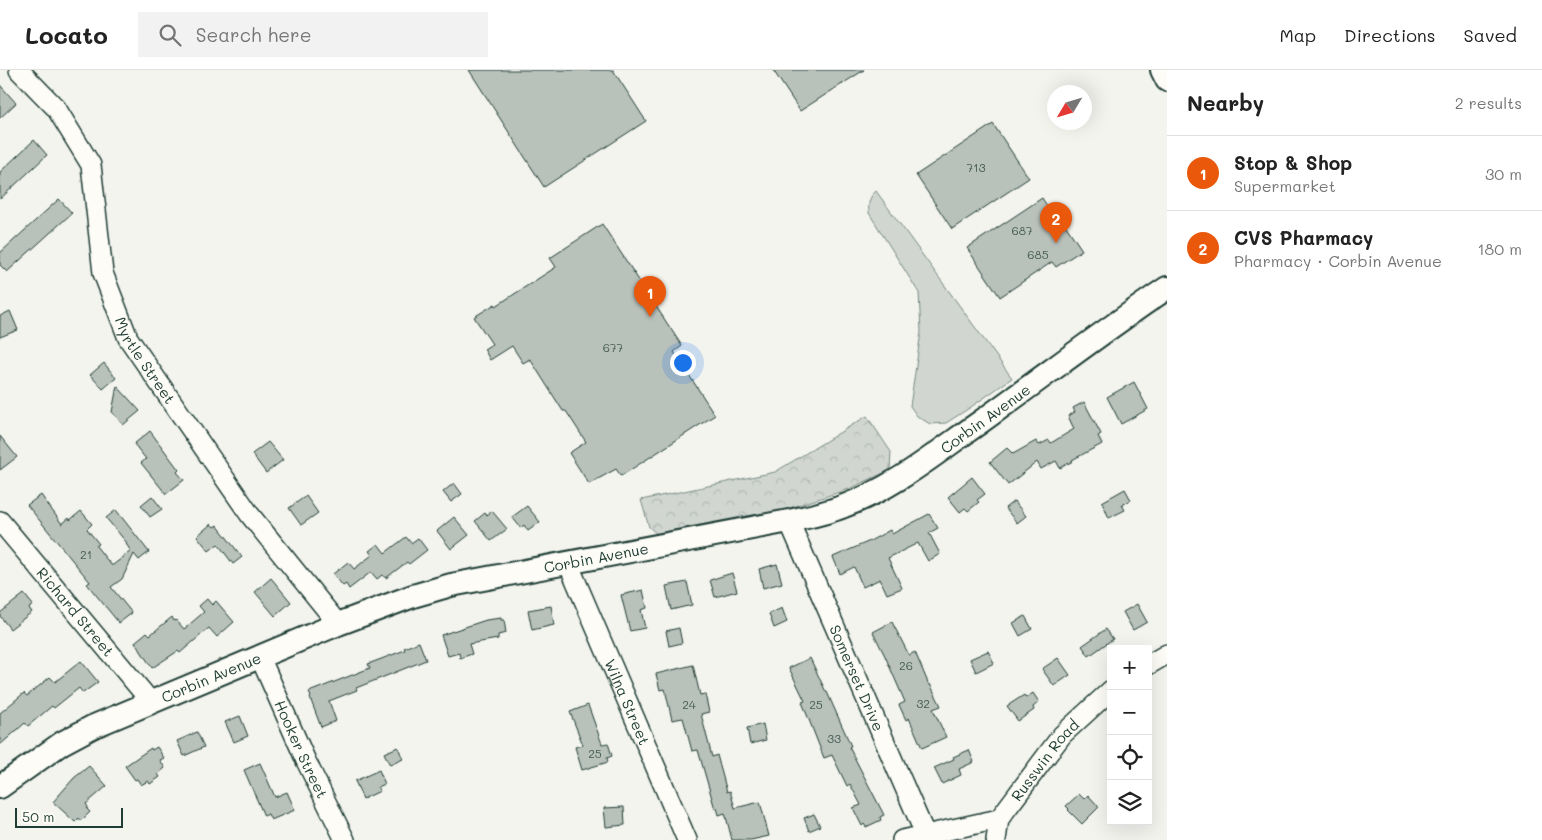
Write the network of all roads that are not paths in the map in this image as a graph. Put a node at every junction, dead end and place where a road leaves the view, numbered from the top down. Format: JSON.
{"nodes":[{"id":1,"x":19,"y":70,"type":"edge"},
{"id":2,"x":1162,"y":70,"type":"edge"},
{"id":3,"x":1167,"y":80,"type":"edge"},
{"id":4,"x":1167,"y":288,"type":"edge"},
{"id":5,"x":0,"y":521,"type":"edge"},
{"id":6,"x":790,"y":521,"type":"junction"},
{"id":7,"x":568,"y":563,"type":"junction"},
{"id":8,"x":338,"y":624,"type":"junction"},
{"id":9,"x":1167,"y":654,"type":"edge"},
{"id":10,"x":260,"y":658,"type":"junction"},
{"id":11,"x":1152,"y":663,"type":"edge"},
{"id":12,"x":1107,"y":694,"type":"edge"},
{"id":13,"x":151,"y":702,"type":"junction"},
{"id":14,"x":0,"y":787,"type":"edge"},
{"id":15,"x":999,"y":819,"type":"junction"},
{"id":16,"x":925,"y":834,"type":"junction"},
{"id":17,"x":345,"y":840,"type":"edge"},
{"id":18,"x":687,"y":840,"type":"edge"},
{"id":19,"x":902,"y":840,"type":"edge"},
{"id":20,"x":996,"y":840,"type":"edge"}],
"edges":[{"from":1,"to":8,"type":"street","name":"Myrtle Street"},
{"from":2,"to":3,"type":"main road"},
{"from":4,"to":6,"type":"main road","name":"Corbin Avenue"},
{"from":5,"to":13,"type":"street","name":"Richard Street"},
{"from":6,"to":7,"type":"main road","name":"Corbin Avenue"},
{"from":6,"to":16,"type":"street","name":"Somerset Drive"},
{"from":7,"to":8,"type":"main road","name":"Corbin Avenue"},
{"from":7,"to":18,"type":"street","name":"Wilna Street"},
{"from":8,"to":10,"type":"main road","name":"Corbin Avenue"},
{"from":9,"to":11,"type":"street"},
{"from":10,"to":13,"type":"main road","name":"Corbin Avenue"},
{"from":10,"to":17,"type":"street","name":"Hooker Street"},
{"from":12,"to":15,"type":"street","name":"Russwin Road"},
{"from":13,"to":14,"type":"main road","name":"Corbin Avenue"},
{"from":15,"to":16,"type":"street"},
{"from":15,"to":20,"type":"street","name":"Russwin Road"},
{"from":16,"to":19,"type":"street"}]}
